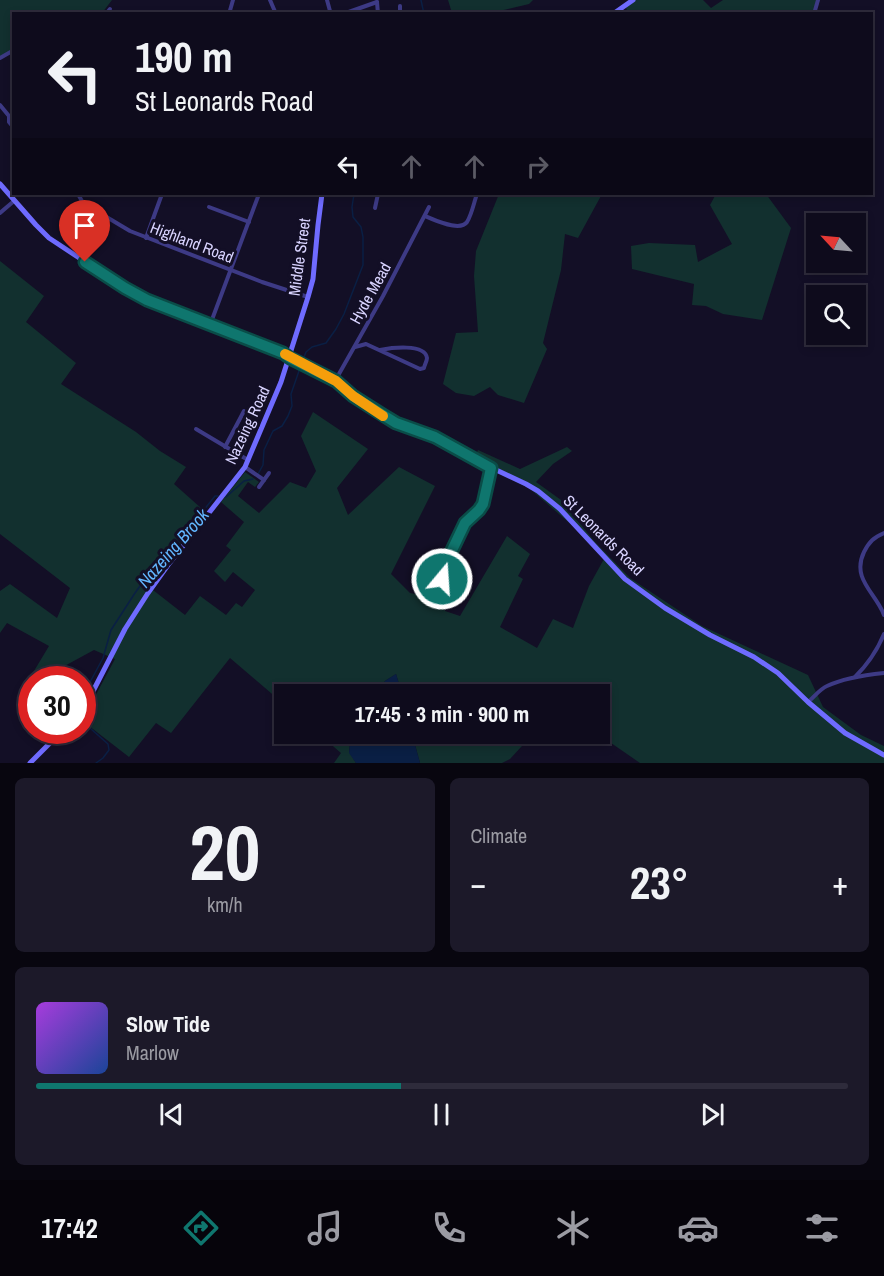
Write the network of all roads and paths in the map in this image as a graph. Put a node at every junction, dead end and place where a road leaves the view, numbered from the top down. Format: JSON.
{"nodes":[{"id":1,"x":633,"y":0,"type":"edge"},
{"id":2,"x":377,"y":1,"type":"edge"},
{"id":3,"x":400,"y":6,"type":"dead end"},
{"id":4,"x":110,"y":9,"type":"dead end"},
{"id":5,"x":108,"y":12,"type":"edge"},
{"id":6,"x":348,"y":12,"type":"edge"},
{"id":7,"x":400,"y":12,"type":"edge"},
{"id":8,"x":617,"y":12,"type":"edge"},
{"id":9,"x":0,"y":105,"type":"edge"},
{"id":10,"x":12,"y":126,"type":"edge"},
{"id":11,"x":0,"y":184,"type":"edge"},
{"id":12,"x":79,"y":195,"type":"edge"},
{"id":13,"x":162,"y":195,"type":"edge"},
{"id":14,"x":259,"y":195,"type":"edge"},
{"id":15,"x":322,"y":195,"type":"edge"},
{"id":16,"x":378,"y":195,"type":"edge"},
{"id":17,"x":475,"y":195,"type":"edge"},
{"id":18,"x":14,"y":201,"type":"junction"},
{"id":19,"x":209,"y":207,"type":"dead end"},
{"id":20,"x":429,"y":207,"type":"dead end"},
{"id":21,"x":375,"y":208,"type":"dead end"},
{"id":22,"x":0,"y":213,"type":"edge"},
{"id":23,"x":425,"y":216,"type":"junction"},
{"id":24,"x":249,"y":222,"type":"junction"},
{"id":25,"x":146,"y":238,"type":"junction"},
{"id":26,"x":231,"y":270,"type":"junction"},
{"id":27,"x":309,"y":297,"type":"junction"},
{"id":28,"x":210,"y":325,"type":"junction"},
{"id":29,"x":362,"y":332,"type":"junction"},
{"id":30,"x":366,"y":344,"type":"junction"},
{"id":31,"x":355,"y":346,"type":"junction"},
{"id":32,"x":380,"y":350,"type":"junction"},
{"id":33,"x":290,"y":358,"type":"junction"},
{"id":34,"x":336,"y":381,"type":"junction"},
{"id":35,"x":244,"y":411,"type":"dead end"},
{"id":36,"x":196,"y":429,"type":"dead end"},
{"id":37,"x":225,"y":447,"type":"junction"},
{"id":38,"x":248,"y":460,"type":"junction"},
{"id":39,"x":245,"y":467,"type":"junction"},
{"id":40,"x":491,"y":468,"type":"junction"},
{"id":41,"x":269,"y":473,"type":"dead end"},
{"id":42,"x":264,"y":480,"type":"junction"},
{"id":43,"x":259,"y":487,"type":"dead end"},
{"id":44,"x":884,"y":533,"type":"edge"},
{"id":45,"x":450,"y":590,"type":"dead end"},
{"id":46,"x":884,"y":615,"type":"edge"},
{"id":47,"x":884,"y":634,"type":"edge"},
{"id":48,"x":865,"y":667,"type":"junction"},
{"id":49,"x":884,"y":673,"type":"edge"},
{"id":50,"x":868,"y":675,"type":"junction"},
{"id":51,"x":854,"y":677,"type":"junction"},
{"id":52,"x":96,"y":686,"type":"edge"},
{"id":53,"x":808,"y":702,"type":"junction"},
{"id":54,"x":49,"y":744,"type":"edge"},
{"id":55,"x":884,"y":755,"type":"edge"},
{"id":56,"x":30,"y":763,"type":"edge"}],
"edges":[{"from":1,"to":8,"type":"main road"},
{"from":2,"to":6,"type":"street"},
{"from":3,"to":7,"type":"street"},
{"from":4,"to":5,"type":"street"},
{"from":9,"to":10,"type":"street"},
{"from":11,"to":18,"type":"main road","name":"St Leonards Road"},
{"from":12,"to":25,"type":"street","name":"Highland Road"},
{"from":13,"to":25,"type":"street"},
{"from":14,"to":24,"type":"street"},
{"from":15,"to":27,"type":"main road","name":"Middle Street"},
{"from":16,"to":21,"type":"street"},
{"from":17,"to":23,"type":"street"},
{"from":18,"to":22,"type":"street"},
{"from":18,"to":28,"type":"main road","name":"St Leonards Road"},
{"from":19,"to":24,"type":"street"},
{"from":20,"to":23,"type":"street","name":"Hyde Mead"},
{"from":23,"to":29,"type":"street","name":"Hyde Mead"},
{"from":24,"to":26,"type":"street"},
{"from":25,"to":26,"type":"street","name":"Highland Road"},
{"from":26,"to":27,"type":"street","name":"Highland Road"},
{"from":26,"to":28,"type":"street"},
{"from":27,"to":33,"type":"main road","name":"Middle Street"},
{"from":28,"to":33,"type":"main road","name":"St Leonards Road"},
{"from":29,"to":30,"type":"street"},
{"from":29,"to":31,"type":"street","name":"Hyde Mead"},
{"from":30,"to":31,"type":"street"},
{"from":30,"to":32,"type":"street"},
{"from":31,"to":34,"type":"street","name":"Hyde Mead"},
{"from":32,"to":32,"type":"street"},
{"from":33,"to":34,"type":"main road","name":"St Leonards Road"},
{"from":33,"to":38,"type":"main road","name":"Nazeing Road"},
{"from":34,"to":40,"type":"main road","name":"St Leonards Road"},
{"from":35,"to":37,"type":"street"},
{"from":36,"to":37,"type":"street"},
{"from":37,"to":38,"type":"street"},
{"from":38,"to":39,"type":"main road","name":"Nazeing Road"},
{"from":39,"to":42,"type":"street"},
{"from":39,"to":52,"type":"main road","name":"Nazeing Road"},
{"from":40,"to":45,"type":"street"},
{"from":40,"to":53,"type":"main road","name":"St Leonards Road"},
{"from":41,"to":42,"type":"street"},
{"from":42,"to":43,"type":"street"},
{"from":44,"to":46,"type":"street"},
{"from":47,"to":48,"type":"street"},
{"from":48,"to":50,"type":"street"},
{"from":48,"to":51,"type":"street"},
{"from":49,"to":50,"type":"street"},
{"from":50,"to":51,"type":"street"},
{"from":51,"to":53,"type":"street"},
{"from":53,"to":55,"type":"main road","name":"St Leonards Road"},
{"from":54,"to":56,"type":"main road"}]}
